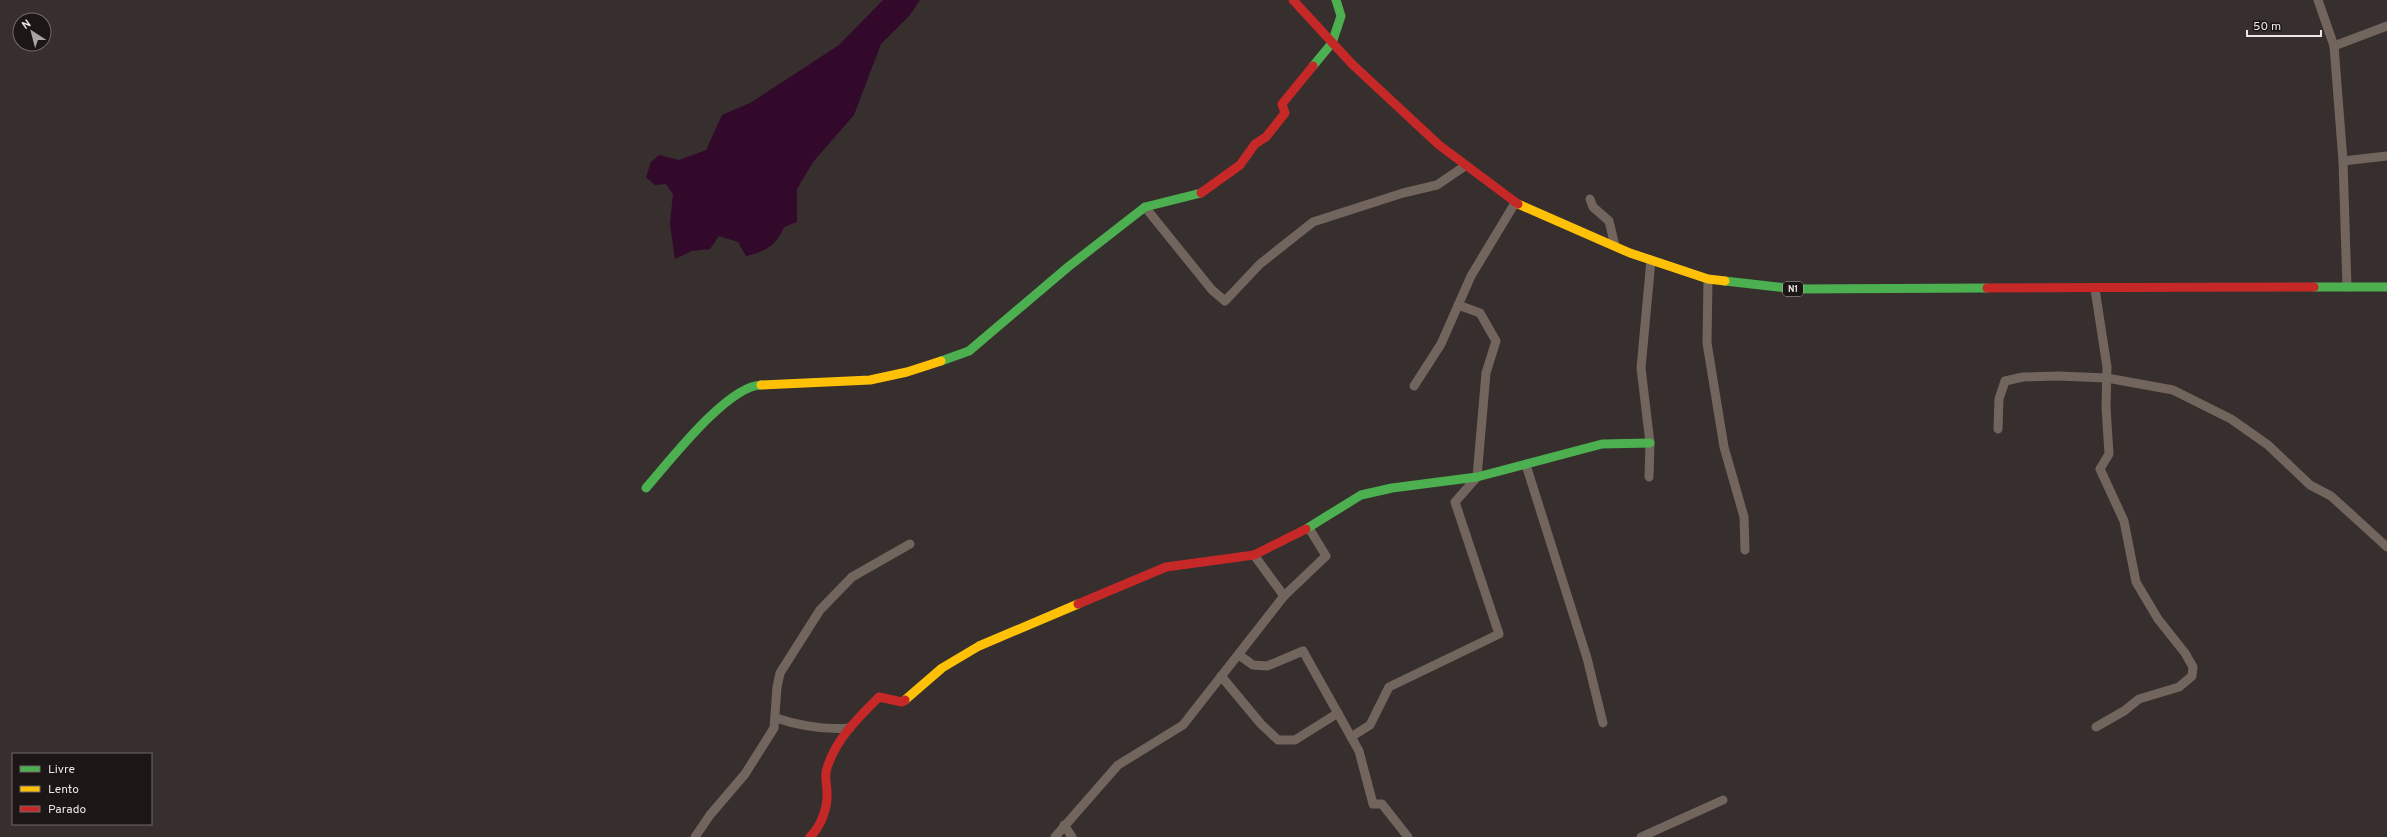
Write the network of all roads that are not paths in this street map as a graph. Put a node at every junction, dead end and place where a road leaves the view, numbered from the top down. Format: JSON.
{"nodes":[{"id":1,"x":1293,"y":0,"type":"edge"},
{"id":2,"x":1336,"y":0,"type":"edge"},
{"id":3,"x":2318,"y":0,"type":"edge"},
{"id":4,"x":2387,"y":26,"type":"edge"},
{"id":5,"x":1332,"y":43,"type":"junction"},
{"id":6,"x":2334,"y":46,"type":"junction"},
{"id":7,"x":2387,"y":156,"type":"edge"},
{"id":8,"x":2343,"y":161,"type":"junction"},
{"id":9,"x":1465,"y":166,"type":"junction"},
{"id":10,"x":1590,"y":199,"type":"dead end"},
{"id":11,"x":1515,"y":202,"type":"junction"},
{"id":12,"x":1145,"y":207,"type":"junction"},
{"id":13,"x":1615,"y":246,"type":"junction"},
{"id":14,"x":1651,"y":260,"type":"junction"},
{"id":15,"x":1708,"y":279,"type":"junction"},
{"id":16,"x":2347,"y":287,"type":"junction"},
{"id":17,"x":2387,"y":287,"type":"edge"},
{"id":18,"x":2095,"y":289,"type":"junction"},
{"id":19,"x":1458,"y":305,"type":"junction"},
{"id":20,"x":2107,"y":378,"type":"junction"},
{"id":21,"x":1414,"y":386,"type":"dead end"},
{"id":22,"x":1998,"y":430,"type":"dead end"},
{"id":23,"x":1650,"y":443,"type":"junction"},
{"id":24,"x":1526,"y":465,"type":"junction"},
{"id":25,"x":1477,"y":477,"type":"junction"},
{"id":26,"x":1649,"y":477,"type":"dead end"},
{"id":27,"x":646,"y":488,"type":"dead end"},
{"id":28,"x":1309,"y":528,"type":"junction"},
{"id":29,"x":910,"y":544,"type":"dead end"},
{"id":30,"x":2387,"y":547,"type":"edge"},
{"id":31,"x":1745,"y":550,"type":"dead end"},
{"id":32,"x":1254,"y":554,"type":"junction"},
{"id":33,"x":1284,"y":596,"type":"junction"},
{"id":34,"x":1239,"y":654,"type":"junction"},
{"id":35,"x":1221,"y":676,"type":"junction"},
{"id":36,"x":1338,"y":712,"type":"junction"},
{"id":37,"x":776,"y":718,"type":"junction"},
{"id":38,"x":1603,"y":723,"type":"dead end"},
{"id":39,"x":2096,"y":727,"type":"dead end"},
{"id":40,"x":850,"y":728,"type":"junction"},
{"id":41,"x":1351,"y":737,"type":"junction"},
{"id":42,"x":1723,"y":800,"type":"dead end"},
{"id":43,"x":1064,"y":826,"type":"junction"},
{"id":44,"x":695,"y":837,"type":"edge"},
{"id":45,"x":810,"y":837,"type":"edge"},
{"id":46,"x":1055,"y":837,"type":"edge"},
{"id":47,"x":1072,"y":837,"type":"edge"},
{"id":48,"x":1408,"y":837,"type":"edge"},
{"id":49,"x":1641,"y":837,"type":"edge"}],
"edges":[{"from":1,"to":5,"type":"main road","number":"N1"},
{"from":2,"to":5,"type":"main road"},
{"from":3,"to":6,"type":"street"},
{"from":4,"to":6,"type":"street"},
{"from":5,"to":9,"type":"main road","number":"N1"},
{"from":5,"to":12,"type":"main road"},
{"from":6,"to":8,"type":"street"},
{"from":7,"to":8,"type":"street"},
{"from":8,"to":16,"type":"street"},
{"from":9,"to":11,"type":"main road","number":"N1"},
{"from":9,"to":12,"type":"street"},
{"from":10,"to":13,"type":"street"},
{"from":11,"to":13,"type":"main road","number":"N1"},
{"from":11,"to":19,"type":"street"},
{"from":12,"to":27,"type":"main road"},
{"from":13,"to":14,"type":"main road","number":"N1"},
{"from":14,"to":15,"type":"main road","number":"N1"},
{"from":14,"to":23,"type":"street"},
{"from":15,"to":18,"type":"main road","number":"N1"},
{"from":15,"to":31,"type":"street"},
{"from":16,"to":17,"type":"main road","number":"N1"},
{"from":16,"to":18,"type":"main road","number":"N1"},
{"from":18,"to":20,"type":"street"},
{"from":19,"to":21,"type":"street"},
{"from":19,"to":25,"type":"street"},
{"from":20,"to":22,"type":"street"},
{"from":20,"to":30,"type":"street"},
{"from":20,"to":39,"type":"street"},
{"from":23,"to":24,"type":"main road"},
{"from":23,"to":26,"type":"street"},
{"from":24,"to":25,"type":"main road"},
{"from":24,"to":38,"type":"street"},
{"from":25,"to":28,"type":"main road"},
{"from":25,"to":41,"type":"street"},
{"from":28,"to":32,"type":"main road"},
{"from":28,"to":33,"type":"street"},
{"from":29,"to":37,"type":"street"},
{"from":32,"to":33,"type":"street"},
{"from":32,"to":40,"type":"main road"},
{"from":33,"to":34,"type":"street"},
{"from":34,"to":35,"type":"street"},
{"from":34,"to":36,"type":"street"},
{"from":35,"to":36,"type":"street"},
{"from":35,"to":43,"type":"street"},
{"from":36,"to":41,"type":"street"},
{"from":37,"to":40,"type":"street"},
{"from":37,"to":44,"type":"street"},
{"from":40,"to":45,"type":"main road"},
{"from":41,"to":48,"type":"street"},
{"from":42,"to":49,"type":"street"},
{"from":43,"to":46,"type":"street"},
{"from":43,"to":47,"type":"street"}]}
